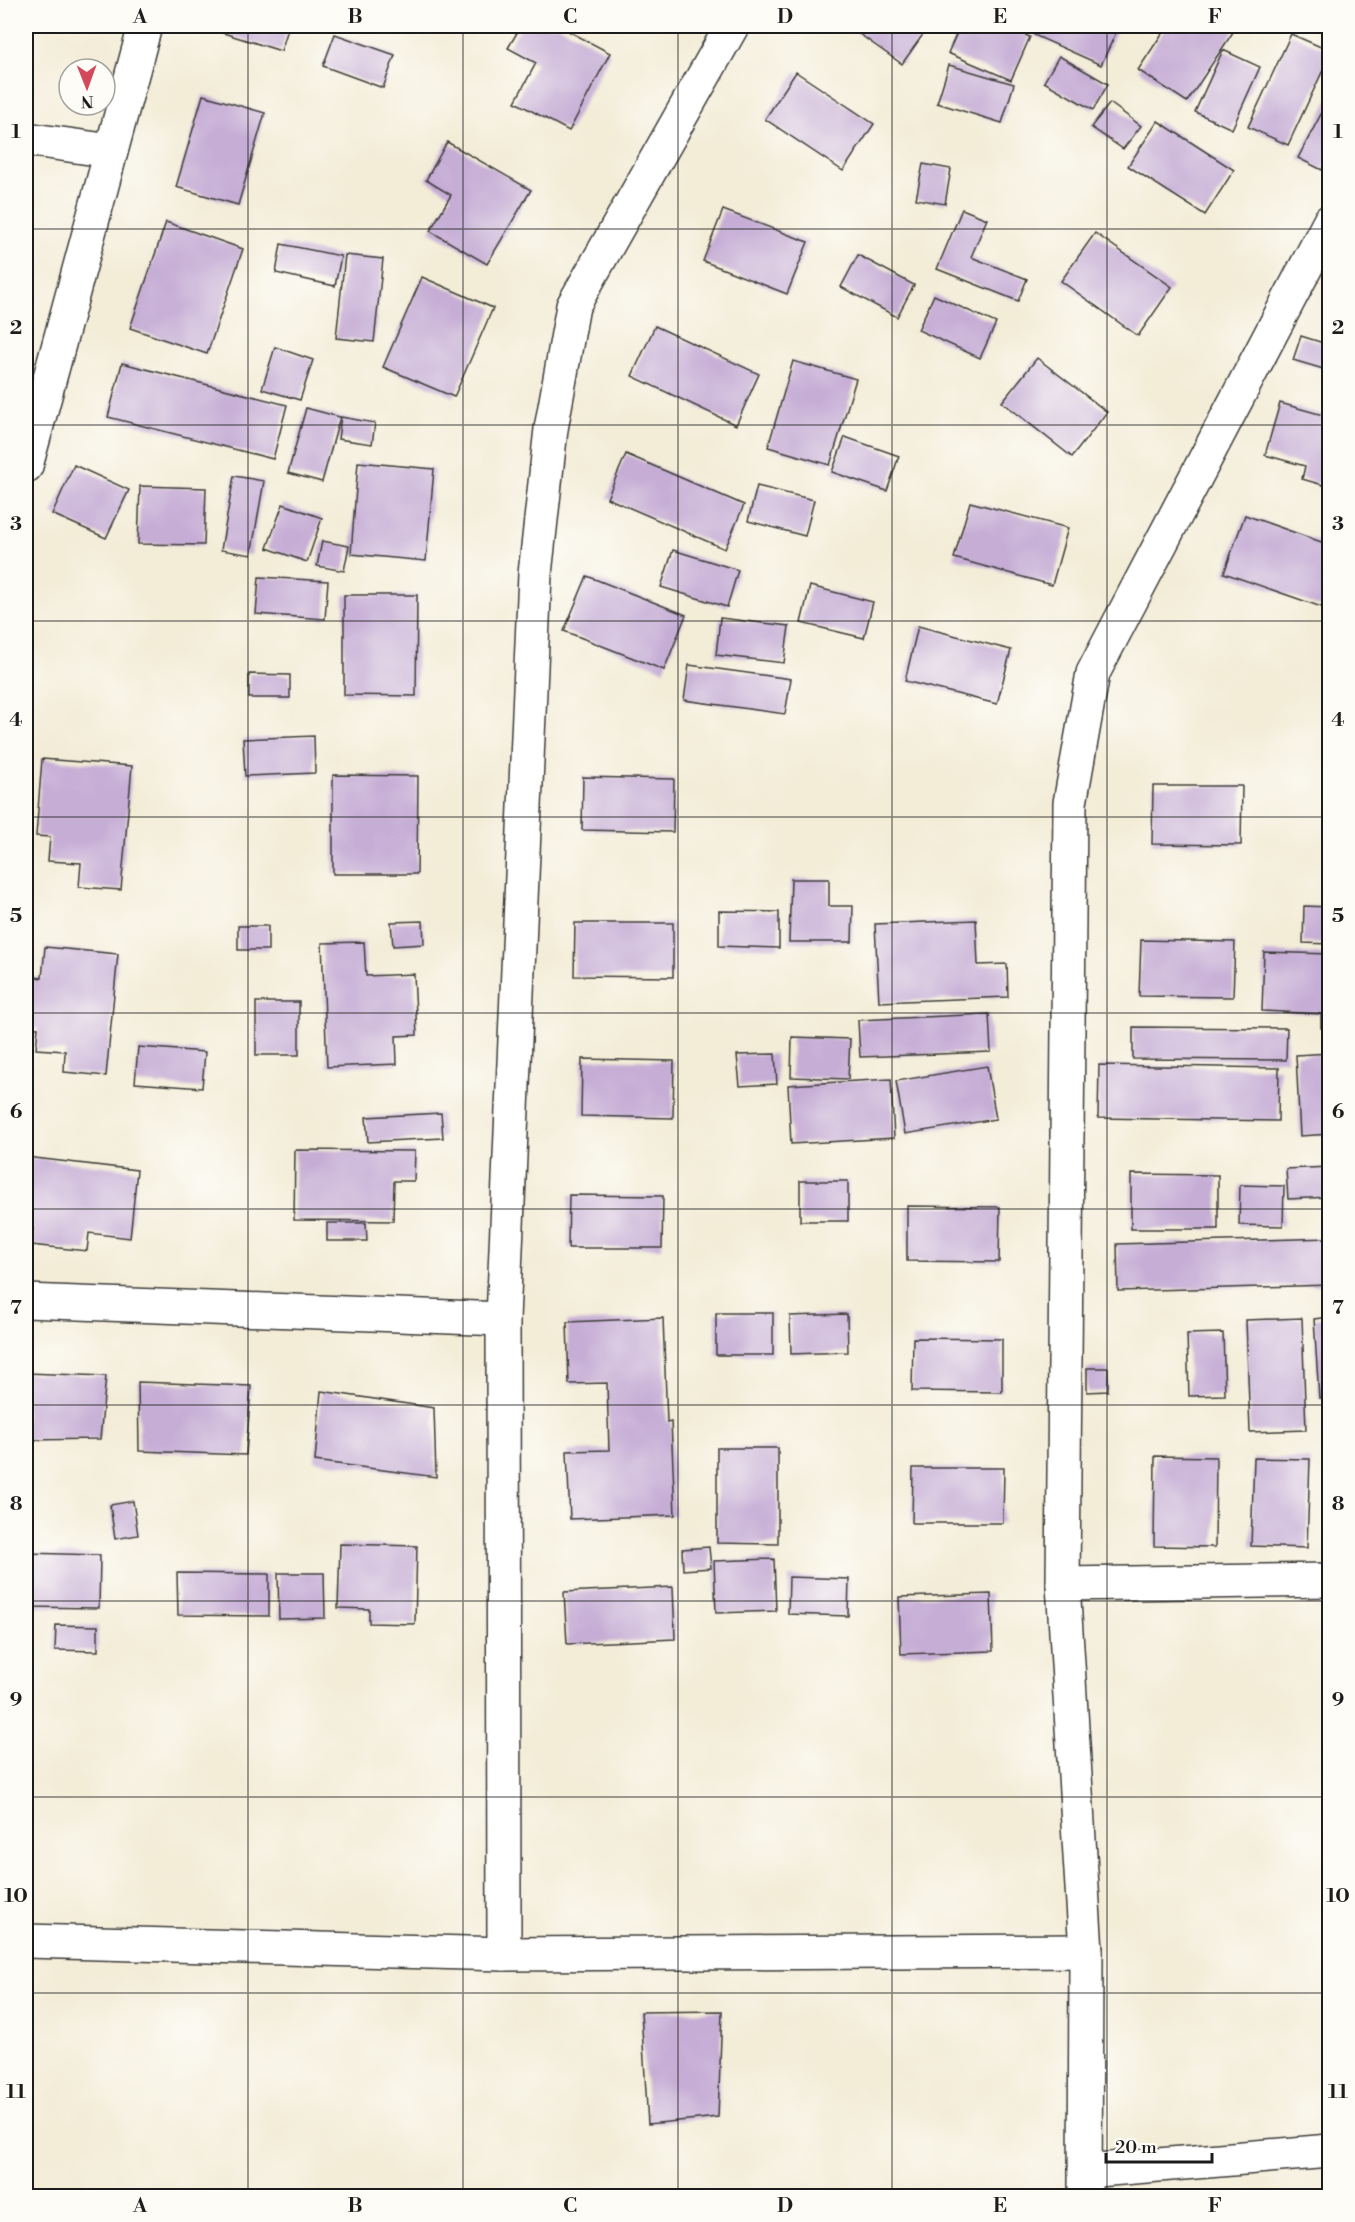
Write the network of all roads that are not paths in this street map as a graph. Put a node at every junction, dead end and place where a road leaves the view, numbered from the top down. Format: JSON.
{"nodes":[{"id":1,"x":145,"y":26,"type":"edge"},
{"id":2,"x":732,"y":26,"type":"edge"},
{"id":3,"x":26,"y":139,"type":"edge"},
{"id":4,"x":111,"y":150,"type":"junction"},
{"id":5,"x":1329,"y":221,"type":"edge"},
{"id":6,"x":26,"y":466,"type":"edge"},
{"id":7,"x":26,"y":1301,"type":"edge"},
{"id":8,"x":503,"y":1319,"type":"junction"},
{"id":9,"x":1329,"y":1580,"type":"edge"},
{"id":10,"x":1063,"y":1584,"type":"junction"},
{"id":11,"x":26,"y":1941,"type":"edge"},
{"id":12,"x":1086,"y":1951,"type":"junction"},
{"id":13,"x":504,"y":1954,"type":"junction"},
{"id":14,"x":1329,"y":2151,"type":"edge"},
{"id":15,"x":1085,"y":2184,"type":"edge"}],
"edges":[{"from":1,"to":4,"type":"street"},
{"from":2,"to":8,"type":"street"},
{"from":3,"to":4,"type":"street"},
{"from":4,"to":6,"type":"street"},
{"from":5,"to":10,"type":"street"},
{"from":7,"to":8,"type":"street"},
{"from":8,"to":13,"type":"street"},
{"from":9,"to":10,"type":"street"},
{"from":10,"to":12,"type":"street"},
{"from":11,"to":13,"type":"street"},
{"from":12,"to":13,"type":"street"},
{"from":12,"to":15,"type":"street"},
{"from":14,"to":15,"type":"street"}]}
